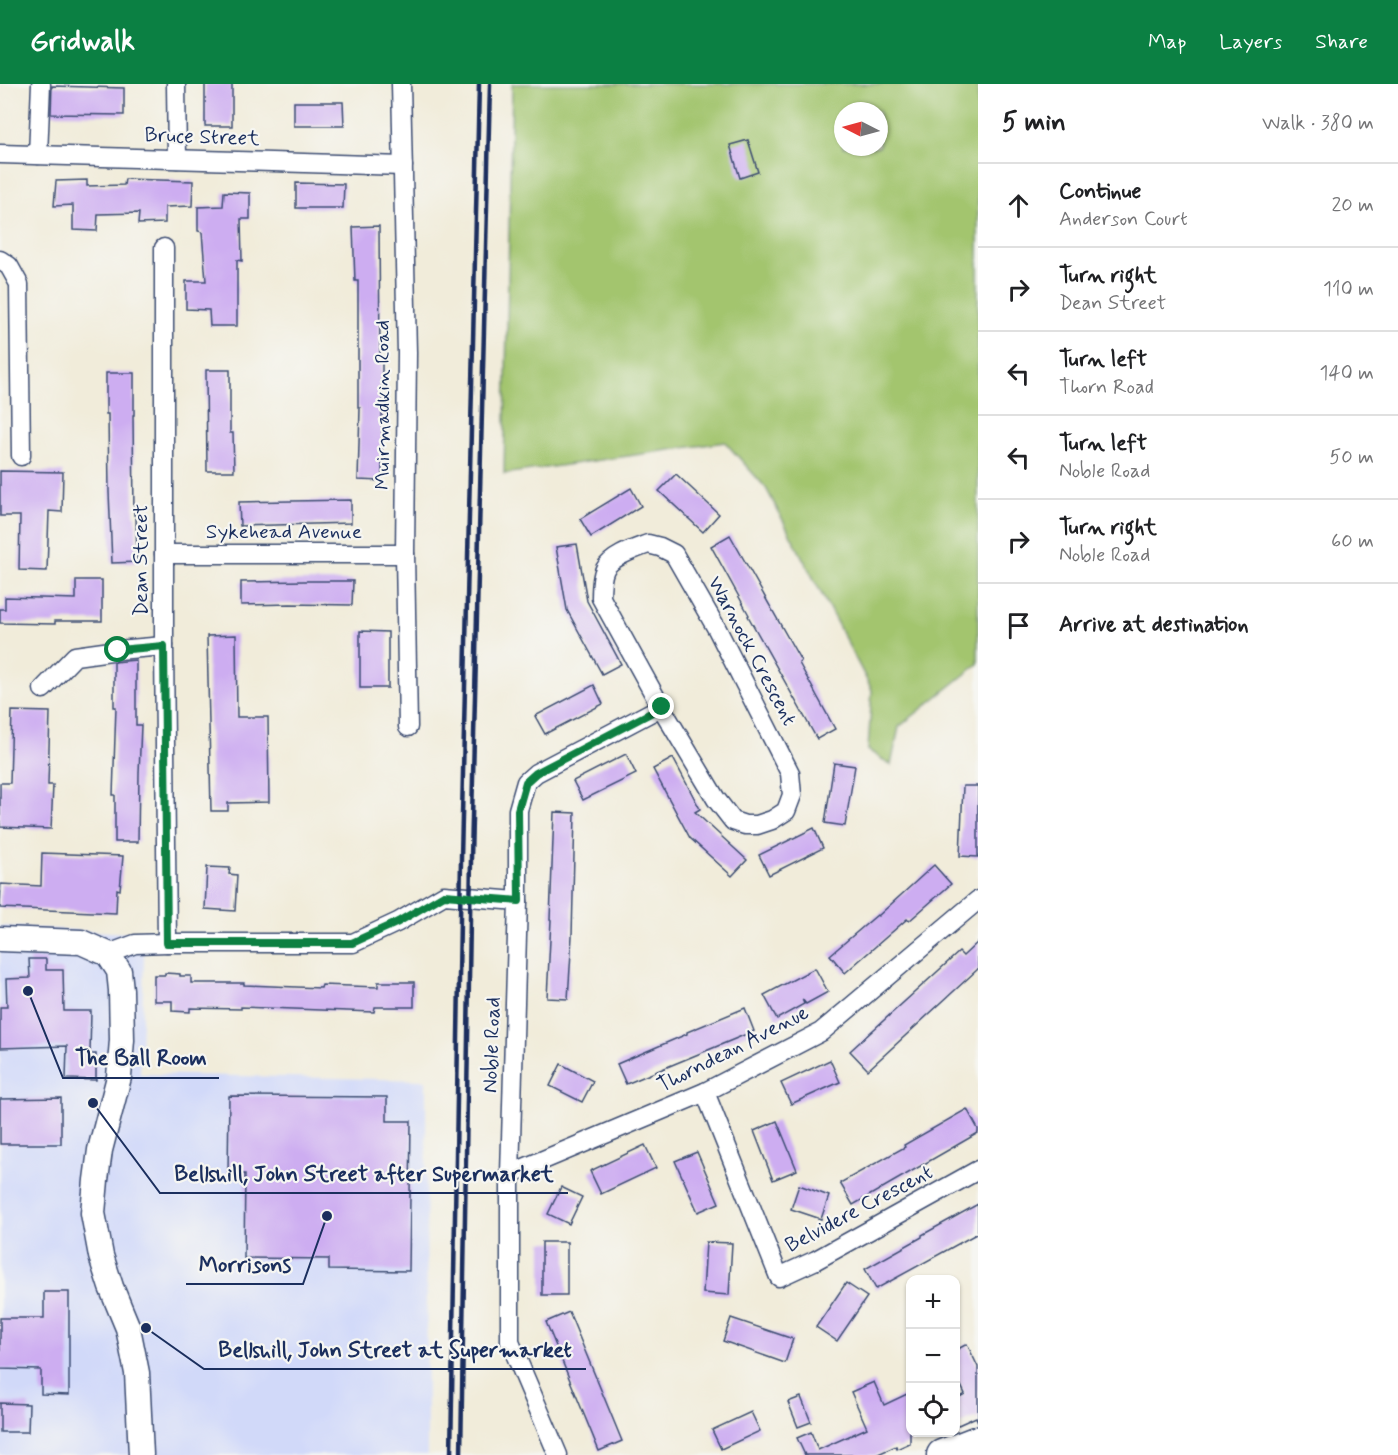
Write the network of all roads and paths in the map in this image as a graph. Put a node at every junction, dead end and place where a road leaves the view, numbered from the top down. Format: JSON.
{"nodes":[{"id":1,"x":40,"y":84,"type":"edge"},
{"id":2,"x":176,"y":84,"type":"edge"},
{"id":3,"x":401,"y":84,"type":"edge"},
{"id":4,"x":0,"y":154,"type":"edge"},
{"id":5,"x":38,"y":155,"type":"junction"},
{"id":6,"x":177,"y":159,"type":"junction"},
{"id":7,"x":403,"y":166,"type":"junction"},
{"id":8,"x":164,"y":248,"type":"dead end"},
{"id":9,"x":0,"y":261,"type":"edge"},
{"id":10,"x":21,"y":456,"type":"dead end"},
{"id":11,"x":164,"y":554,"type":"junction"},
{"id":12,"x":405,"y":554,"type":"junction"},
{"id":13,"x":164,"y":646,"type":"junction"},
{"id":14,"x":43,"y":689,"type":"dead end"},
{"id":15,"x":662,"y":707,"type":"junction"},
{"id":16,"x":408,"y":727,"type":"dead end"},
{"id":17,"x":978,"y":900,"type":"edge"},
{"id":18,"x":519,"y":901,"type":"junction"},
{"id":19,"x":0,"y":939,"type":"edge"},
{"id":20,"x":167,"y":943,"type":"junction"},
{"id":21,"x":108,"y":954,"type":"junction"},
{"id":22,"x":705,"y":1092,"type":"junction"},
{"id":23,"x":978,"y":1170,"type":"edge"},
{"id":24,"x":510,"y":1174,"type":"junction"},
{"id":25,"x":978,"y":1441,"type":"edge"},
{"id":26,"x":141,"y":1455,"type":"edge"},
{"id":27,"x":558,"y":1455,"type":"edge"},
{"id":28,"x":942,"y":1455,"type":"edge"}],
"edges":[{"from":1,"to":5,"type":"street"},
{"from":2,"to":6,"type":"street"},
{"from":3,"to":7,"type":"street","name":"Muirmadkin Road"},
{"from":4,"to":5,"type":"street","name":"Bruce Street"},
{"from":5,"to":6,"type":"street","name":"Bruce Street"},
{"from":6,"to":7,"type":"street","name":"Bruce Street"},
{"from":7,"to":12,"type":"street","name":"Muirmadkin Road"},
{"from":8,"to":11,"type":"street","name":"Dean Street"},
{"from":9,"to":10,"type":"street"},
{"from":11,"to":12,"type":"street","name":"Sykehead Avenue"},
{"from":11,"to":13,"type":"street","name":"Dean Street"},
{"from":12,"to":16,"type":"street","name":"Muirmadkin Road"},
{"from":13,"to":14,"type":"street"},
{"from":13,"to":20,"type":"street","name":"Dean Street"},
{"from":15,"to":15,"type":"street","name":"Warnock Crescent"},
{"from":15,"to":18,"type":"street","name":"Noble Road"},
{"from":17,"to":22,"type":"street","name":"Thorndean Avenue"},
{"from":18,"to":20,"type":"street"},
{"from":18,"to":24,"type":"street","name":"Noble Road"},
{"from":19,"to":21,"type":"street"},
{"from":20,"to":21,"type":"street"},
{"from":21,"to":26,"type":"street"},
{"from":22,"to":23,"type":"street","name":"Belvidere Crescent"},
{"from":22,"to":24,"type":"street","name":"Thorndean Avenue"},
{"from":24,"to":27,"type":"street","name":"Noble Road"},
{"from":25,"to":28,"type":"main road"}]}
